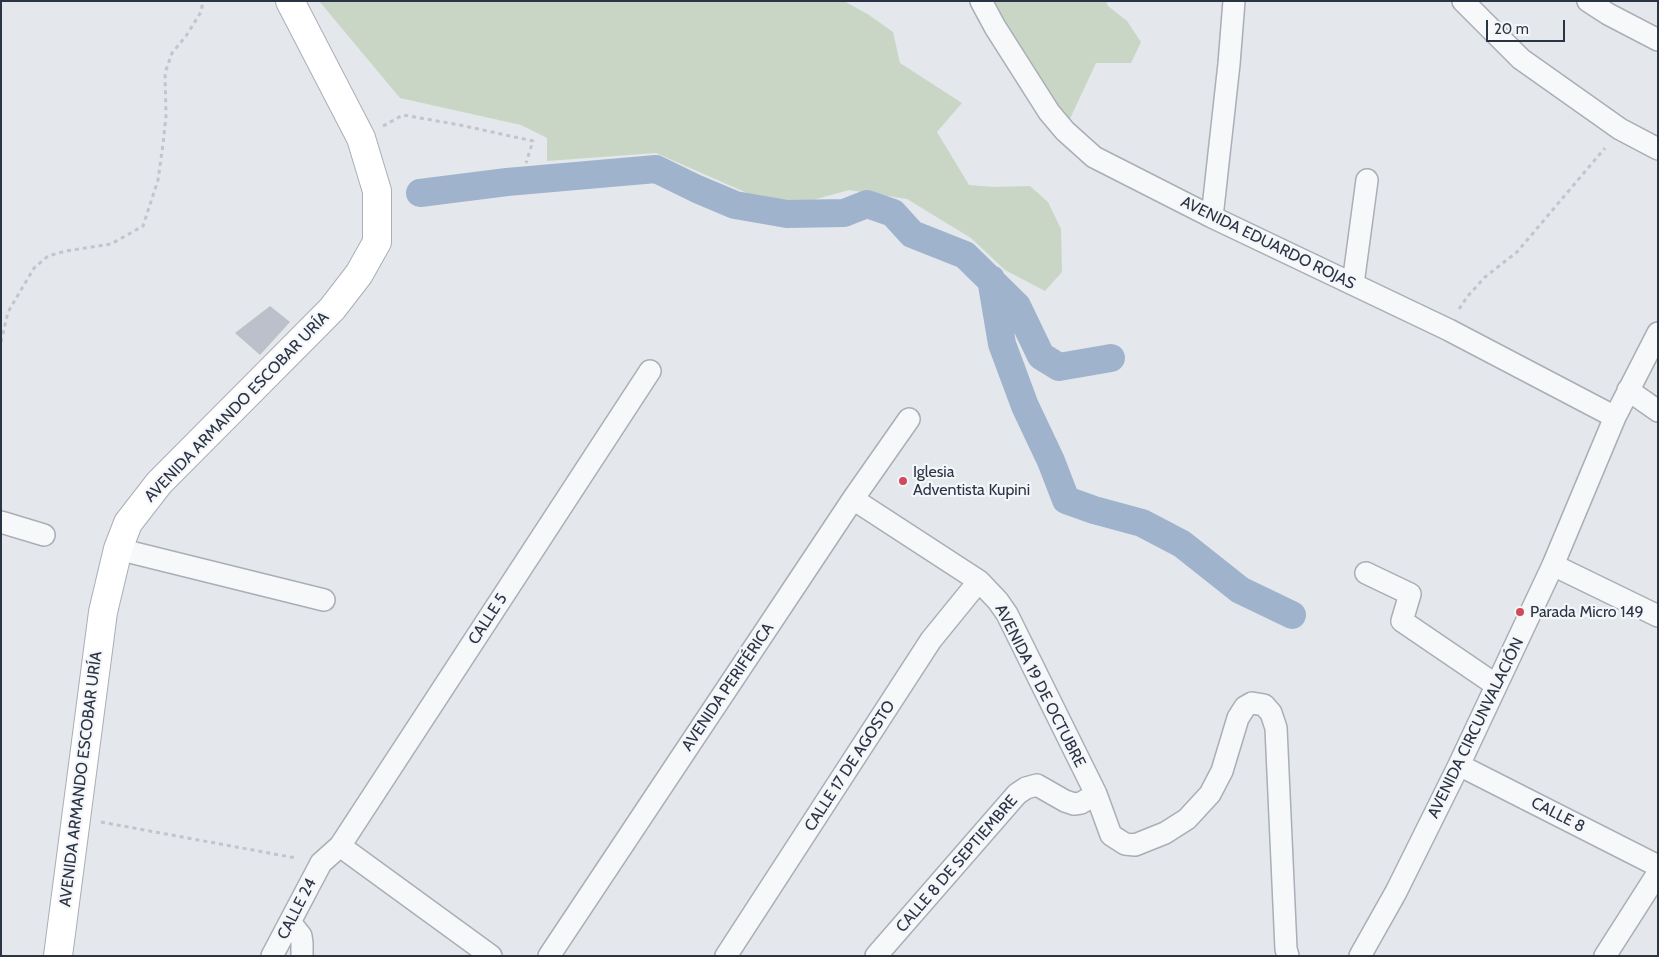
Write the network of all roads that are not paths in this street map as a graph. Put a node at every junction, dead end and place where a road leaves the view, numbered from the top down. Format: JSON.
{"nodes":[{"id":1,"x":290,"y":1,"type":"edge"},
{"id":2,"x":981,"y":1,"type":"edge"},
{"id":3,"x":1234,"y":1,"type":"edge"},
{"id":4,"x":1463,"y":1,"type":"edge"},
{"id":5,"x":1588,"y":1,"type":"edge"},
{"id":6,"x":1658,"y":40,"type":"edge"},
{"id":7,"x":1658,"y":149,"type":"edge"},
{"id":8,"x":1367,"y":180,"type":"dead end"},
{"id":9,"x":1212,"y":217,"type":"junction"},
{"id":10,"x":1353,"y":284,"type":"junction"},
{"id":11,"x":1658,"y":333,"type":"edge"},
{"id":12,"x":650,"y":371,"type":"dead end"},
{"id":13,"x":1628,"y":390,"type":"junction"},
{"id":14,"x":1658,"y":412,"type":"edge"},
{"id":15,"x":1615,"y":416,"type":"junction"},
{"id":16,"x":908,"y":419,"type":"dead end"},
{"id":17,"x":853,"y":500,"type":"junction"},
{"id":18,"x":1,"y":522,"type":"edge"},
{"id":19,"x":44,"y":535,"type":"dead end"},
{"id":20,"x":118,"y":548,"type":"junction"},
{"id":21,"x":1553,"y":565,"type":"junction"},
{"id":22,"x":1366,"y":573,"type":"dead end"},
{"id":23,"x":979,"y":581,"type":"junction"},
{"id":24,"x":324,"y":600,"type":"dead end"},
{"id":25,"x":1658,"y":616,"type":"edge"},
{"id":26,"x":1496,"y":685,"type":"junction"},
{"id":27,"x":1459,"y":765,"type":"junction"},
{"id":28,"x":1096,"y":794,"type":"junction"},
{"id":29,"x":340,"y":846,"type":"junction"},
{"id":30,"x":321,"y":863,"type":"joint"},
{"id":31,"x":1658,"y":866,"type":"edge"},
{"id":32,"x":1658,"y":873,"type":"edge"},
{"id":33,"x":290,"y":922,"type":"junction"},
{"id":34,"x":58,"y":956,"type":"edge"},
{"id":35,"x":272,"y":956,"type":"edge"},
{"id":36,"x":302,"y":956,"type":"edge"},
{"id":37,"x":491,"y":956,"type":"edge"},
{"id":38,"x":549,"y":956,"type":"edge"},
{"id":39,"x":726,"y":956,"type":"edge"},
{"id":40,"x":876,"y":956,"type":"edge"},
{"id":41,"x":1288,"y":956,"type":"edge"},
{"id":42,"x":1360,"y":956,"type":"edge"},
{"id":43,"x":1605,"y":956,"type":"edge"}],
"edges":[{"from":1,"to":20,"type":"main road","name":"AVENIDA ARMANDO ESCOBAR URÍA"},
{"from":2,"to":9,"type":"street","name":"AVENIDA EDUARDO ROJAS"},
{"from":3,"to":9,"type":"street"},
{"from":4,"to":7,"type":"street"},
{"from":5,"to":6,"type":"street"},
{"from":8,"to":10,"type":"street"},
{"from":9,"to":10,"type":"street","name":"AVENIDA EDUARDO ROJAS"},
{"from":10,"to":15,"type":"street","name":"AVENIDA EDUARDO ROJAS"},
{"from":11,"to":13,"type":"street","name":"AVENIDA CIRCUNVALACIÓN"},
{"from":12,"to":29,"type":"street","name":"CALLE 5"},
{"from":13,"to":14,"type":"street"},
{"from":13,"to":15,"type":"street","name":"AVENIDA CIRCUNVALACIÓN"},
{"from":15,"to":21,"type":"street","name":"AVENIDA CIRCUNVALACIÓN"},
{"from":16,"to":17,"type":"street","name":"AVENIDA PERIFÉRICA"},
{"from":17,"to":23,"type":"street","name":"AVENIDA 19 DE OCTUBRE"},
{"from":17,"to":38,"type":"street","name":"AVENIDA PERIFÉRICA"},
{"from":18,"to":19,"type":"street"},
{"from":20,"to":24,"type":"street"},
{"from":20,"to":34,"type":"main road","name":"AVENIDA ARMANDO ESCOBAR URÍA"},
{"from":21,"to":25,"type":"street"},
{"from":21,"to":26,"type":"street","name":"AVENIDA CIRCUNVALACIÓN"},
{"from":22,"to":26,"type":"street"},
{"from":23,"to":28,"type":"street","name":"AVENIDA 19 DE OCTUBRE"},
{"from":23,"to":39,"type":"street","name":"CALLE 17 DE AGOSTO"},
{"from":26,"to":27,"type":"street","name":"AVENIDA CIRCUNVALACIÓN"},
{"from":27,"to":31,"type":"street","name":"CALLE 8"},
{"from":27,"to":42,"type":"street","name":"AVENIDA CIRCUNVALACIÓN"},
{"from":28,"to":40,"type":"street","name":"CALLE 8 DE SEPTIEMBRE"},
{"from":28,"to":41,"type":"street","name":"AVENIDA 19 DE OCTUBRE"},
{"from":29,"to":30,"type":"street","name":"CALLE 5"},
{"from":29,"to":37,"type":"street"},
{"from":30,"to":33,"type":"street","name":"CALLE 24"},
{"from":32,"to":43,"type":"street"},
{"from":33,"to":35,"type":"street","name":"CALLE 24"},
{"from":33,"to":36,"type":"street"}]}
